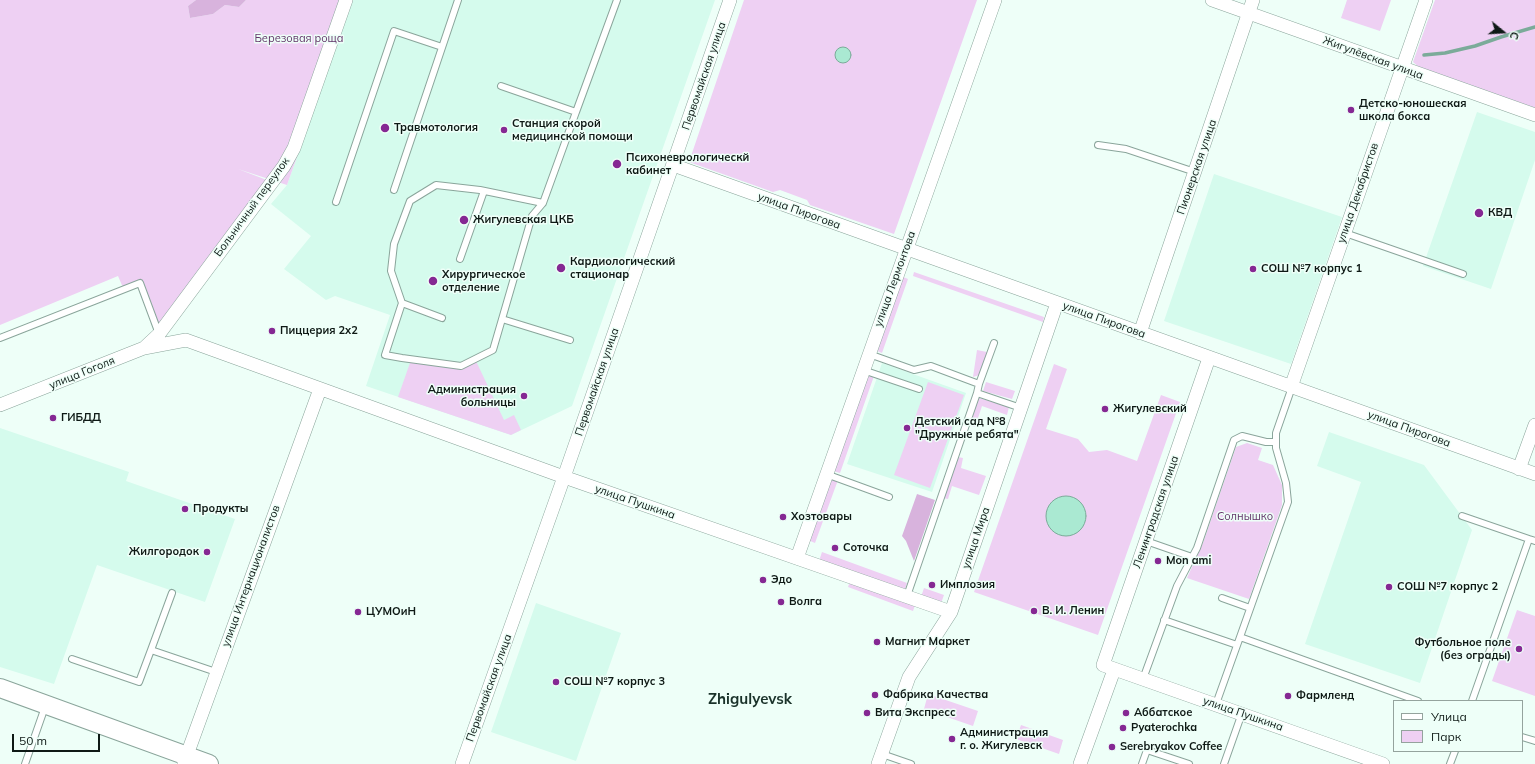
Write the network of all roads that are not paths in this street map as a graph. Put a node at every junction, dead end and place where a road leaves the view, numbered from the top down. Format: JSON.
{"nodes":[{"id":1,"x":346,"y":0,"type":"edge"},
{"id":2,"x":458,"y":0,"type":"edge"},
{"id":3,"x":616,"y":0,"type":"edge"},
{"id":4,"x":730,"y":0,"type":"edge"},
{"id":5,"x":995,"y":0,"type":"edge"},
{"id":6,"x":1212,"y":0,"type":"edge"},
{"id":7,"x":1253,"y":0,"type":"edge"},
{"id":8,"x":1426,"y":0,"type":"edge"},
{"id":9,"x":1248,"y":13,"type":"junction"},
{"id":10,"x":442,"y":47,"type":"junction"},
{"id":11,"x":1401,"y":68,"type":"junction"},
{"id":12,"x":501,"y":86,"type":"dead end"},
{"id":13,"x":576,"y":112,"type":"junction"},
{"id":14,"x":1535,"y":115,"type":"edge"},
{"id":15,"x":1098,"y":145,"type":"dead end"},
{"id":16,"x":673,"y":165,"type":"junction"},
{"id":17,"x":1195,"y":172,"type":"junction"},
{"id":18,"x":394,"y":190,"type":"dead end"},
{"id":19,"x":484,"y":191,"type":"junction"},
{"id":20,"x":336,"y":202,"type":"dead end"},
{"id":21,"x":543,"y":203,"type":"junction"},
{"id":22,"x":1345,"y":233,"type":"junction"},
{"id":23,"x":906,"y":250,"type":"junction"},
{"id":24,"x":460,"y":258,"type":"dead end"},
{"id":25,"x":1463,"y":274,"type":"dead end"},
{"id":26,"x":402,"y":303,"type":"junction"},
{"id":27,"x":1057,"y":303,"type":"junction"},
{"id":28,"x":442,"y":318,"type":"dead end"},
{"id":29,"x":502,"y":318,"type":"junction"},
{"id":30,"x":1140,"y":333,"type":"junction"},
{"id":31,"x":159,"y":334,"type":"junction"},
{"id":32,"x":0,"y":338,"type":"edge"},
{"id":33,"x":570,"y":340,"type":"dead end"},
{"id":34,"x":994,"y":343,"type":"dead end"},
{"id":35,"x":144,"y":348,"type":"junction"},
{"id":36,"x":869,"y":354,"type":"junction"},
{"id":37,"x":1209,"y":358,"type":"junction"},
{"id":38,"x":863,"y":370,"type":"junction"},
{"id":39,"x":979,"y":384,"type":"junction"},
{"id":40,"x":1291,"y":387,"type":"junction"},
{"id":41,"x":320,"y":389,"type":"junction"},
{"id":42,"x":919,"y":389,"type":"dead end"},
{"id":43,"x":978,"y":393,"type":"junction"},
{"id":44,"x":0,"y":405,"type":"edge"},
{"id":45,"x":1021,"y":408,"type":"junction"},
{"id":46,"x":1535,"y":425,"type":"edge"},
{"id":47,"x":1276,"y":442,"type":"junction"},
{"id":48,"x":1520,"y":469,"type":"junction"},
{"id":49,"x":826,"y":474,"type":"junction"},
{"id":50,"x":1535,"y":474,"type":"edge"},
{"id":51,"x":564,"y":478,"type":"junction"},
{"id":52,"x":889,"y":497,"type":"dead end"},
{"id":53,"x":1462,"y":516,"type":"dead end"},
{"id":54,"x":1532,"y":540,"type":"edge"},
{"id":55,"x":1146,"y":541,"type":"junction"},
{"id":56,"x":1192,"y":557,"type":"junction"},
{"id":57,"x":797,"y":558,"type":"junction"},
{"id":58,"x":172,"y":593,"type":"dead end"},
{"id":59,"x":907,"y":596,"type":"junction"},
{"id":60,"x":1222,"y":598,"type":"dead end"},
{"id":61,"x":1250,"y":608,"type":"junction"},
{"id":62,"x":951,"y":612,"type":"junction"},
{"id":63,"x":1164,"y":620,"type":"junction"},
{"id":64,"x":1240,"y":637,"type":"junction"},
{"id":65,"x":1237,"y":645,"type":"junction"},
{"id":66,"x":151,"y":650,"type":"junction"},
{"id":67,"x":72,"y":659,"type":"dead end"},
{"id":68,"x":1108,"y":668,"type":"junction"},
{"id":69,"x":216,"y":672,"type":"junction"},
{"id":70,"x":1143,"y":680,"type":"junction"},
{"id":71,"x":0,"y":688,"type":"edge"},
{"id":72,"x":1415,"y":700,"type":"edge"},
{"id":73,"x":1472,"y":700,"type":"edge"},
{"id":74,"x":1216,"y":704,"type":"junction"},
{"id":75,"x":46,"y":705,"type":"junction"},
{"id":76,"x":1242,"y":713,"type":"junction"},
{"id":77,"x":1523,"y":737,"type":"edge"},
{"id":78,"x":1535,"y":741,"type":"edge"},
{"id":79,"x":1455,"y":752,"type":"edge"},
{"id":80,"x":880,"y":759,"type":"edge"},
{"id":81,"x":185,"y":760,"type":"edge"},
{"id":82,"x":25,"y":764,"type":"edge"},
{"id":83,"x":209,"y":764,"type":"edge"},
{"id":84,"x":462,"y":764,"type":"edge"},
{"id":85,"x":911,"y":764,"type":"edge"},
{"id":86,"x":1080,"y":764,"type":"edge"},
{"id":87,"x":1142,"y":764,"type":"edge"},
{"id":88,"x":1188,"y":764,"type":"edge"},
{"id":89,"x":1224,"y":764,"type":"edge"},
{"id":90,"x":1382,"y":764,"type":"edge"},
{"id":91,"x":1450,"y":764,"type":"edge"}],
"edges":[{"from":1,"to":31,"type":"street","name":"Больничный переулок"},
{"from":2,"to":10,"type":"lane"},
{"from":3,"to":13,"type":"lane"},
{"from":4,"to":16,"type":"street","name":"Первомайская улица"},
{"from":5,"to":23,"type":"street","name":"улица Лермонтова"},
{"from":6,"to":9,"type":"street","name":"Жигулёвская улица"},
{"from":7,"to":9,"type":"street","name":"Пионерская улица"},
{"from":8,"to":11,"type":"street","name":"улица Декабристов"},
{"from":9,"to":11,"type":"street","name":"Жигулёвская улица"},
{"from":9,"to":17,"type":"street","name":"Пионерская улица"},
{"from":10,"to":18,"type":"lane"},
{"from":10,"to":20,"type":"lane"},
{"from":11,"to":14,"type":"street","name":"Жигулёвская улица"},
{"from":11,"to":22,"type":"street","name":"улица Декабристов"},
{"from":12,"to":13,"type":"lane"},
{"from":13,"to":21,"type":"lane"},
{"from":15,"to":17,"type":"lane"},
{"from":16,"to":23,"type":"street","name":"улица Пирогова"},
{"from":16,"to":51,"type":"street","name":"Первомайская улица"},
{"from":17,"to":30,"type":"street","name":"Пионерская улица"},
{"from":19,"to":21,"type":"lane"},
{"from":19,"to":24,"type":"lane"},
{"from":19,"to":26,"type":"lane"},
{"from":21,"to":29,"type":"lane"},
{"from":22,"to":25,"type":"lane"},
{"from":22,"to":40,"type":"street","name":"улица Декабристов"},
{"from":23,"to":27,"type":"street","name":"улица Пирогова"},
{"from":23,"to":36,"type":"street","name":"улица Лермонтова"},
{"from":26,"to":28,"type":"lane"},
{"from":26,"to":29,"type":"lane"},
{"from":27,"to":30,"type":"street","name":"улица Пирогова"},
{"from":27,"to":45,"type":"street","name":"улица Мира"},
{"from":29,"to":33,"type":"lane"},
{"from":30,"to":37,"type":"street","name":"улица Пирогова"},
{"from":31,"to":32,"type":"lane"},
{"from":31,"to":35,"type":"street","name":"улица Гоголя"},
{"from":34,"to":39,"type":"lane"},
{"from":35,"to":41,"type":"street","name":"улица Пушкина"},
{"from":35,"to":44,"type":"street","name":"улица Гоголя"},
{"from":36,"to":38,"type":"street","name":"улица Лермонтова"},
{"from":36,"to":39,"type":"lane"},
{"from":37,"to":40,"type":"street","name":"улица Пирогова"},
{"from":37,"to":55,"type":"street","name":"Ленинградская улица"},
{"from":38,"to":42,"type":"lane"},
{"from":38,"to":49,"type":"street","name":"улица Лермонтова"},
{"from":39,"to":43,"type":"lane"},
{"from":40,"to":47,"type":"lane"},
{"from":40,"to":48,"type":"street","name":"улица Пирогова"},
{"from":41,"to":51,"type":"street","name":"улица Пушкина"},
{"from":41,"to":69,"type":"street","name":"улица Интернационалистов"},
{"from":43,"to":45,"type":"lane"},
{"from":43,"to":59,"type":"lane"},
{"from":45,"to":62,"type":"street","name":"улица Мира"},
{"from":46,"to":48,"type":"street"},
{"from":47,"to":56,"type":"lane"},
{"from":47,"to":61,"type":"lane"},
{"from":48,"to":50,"type":"street","name":"улица Пирогова"},
{"from":49,"to":52,"type":"lane"},
{"from":49,"to":57,"type":"street","name":"улица Лермонтова"},
{"from":51,"to":57,"type":"street","name":"улица Пушкина"},
{"from":51,"to":84,"type":"street","name":"Первомайская улица"},
{"from":53,"to":54,"type":"lane"},
{"from":54,"to":73,"type":"lane"},
{"from":55,"to":56,"type":"lane"},
{"from":55,"to":68,"type":"street","name":"Ленинградская улица"},
{"from":56,"to":63,"type":"lane"},
{"from":57,"to":59,"type":"street","name":"улица Пушкина"},
{"from":58,"to":66,"type":"lane"},
{"from":59,"to":62,"type":"street","name":"улица Пушкина"},
{"from":60,"to":61,"type":"lane"},
{"from":61,"to":64,"type":"lane"},
{"from":62,"to":80,"type":"street","name":"улица Мира"},
{"from":63,"to":65,"type":"lane"},
{"from":63,"to":70,"type":"lane"},
{"from":64,"to":65,"type":"lane"},
{"from":64,"to":72,"type":"lane"},
{"from":65,"to":74,"type":"lane"},
{"from":66,"to":67,"type":"lane"},
{"from":66,"to":69,"type":"lane"},
{"from":68,"to":70,"type":"street","name":"улица Пушкина"},
{"from":68,"to":86,"type":"street","name":"Ленинградская улица"},
{"from":69,"to":81,"type":"street","name":"улица Интернационалистов"},
{"from":70,"to":74,"type":"street","name":"улица Пушкина"},
{"from":71,"to":75,"type":"street"},
{"from":74,"to":76,"type":"street","name":"улица Пушкина"},
{"from":75,"to":81,"type":"street"},
{"from":75,"to":82,"type":"lane"},
{"from":76,"to":89,"type":"lane"},
{"from":76,"to":90,"type":"street","name":"улица Пушкина"},
{"from":77,"to":78,"type":"lane"},
{"from":79,"to":91,"type":"lane"},
{"from":80,"to":85,"type":"lane"},
{"from":81,"to":83,"type":"street"},
{"from":87,"to":88,"type":"lane"}]}
